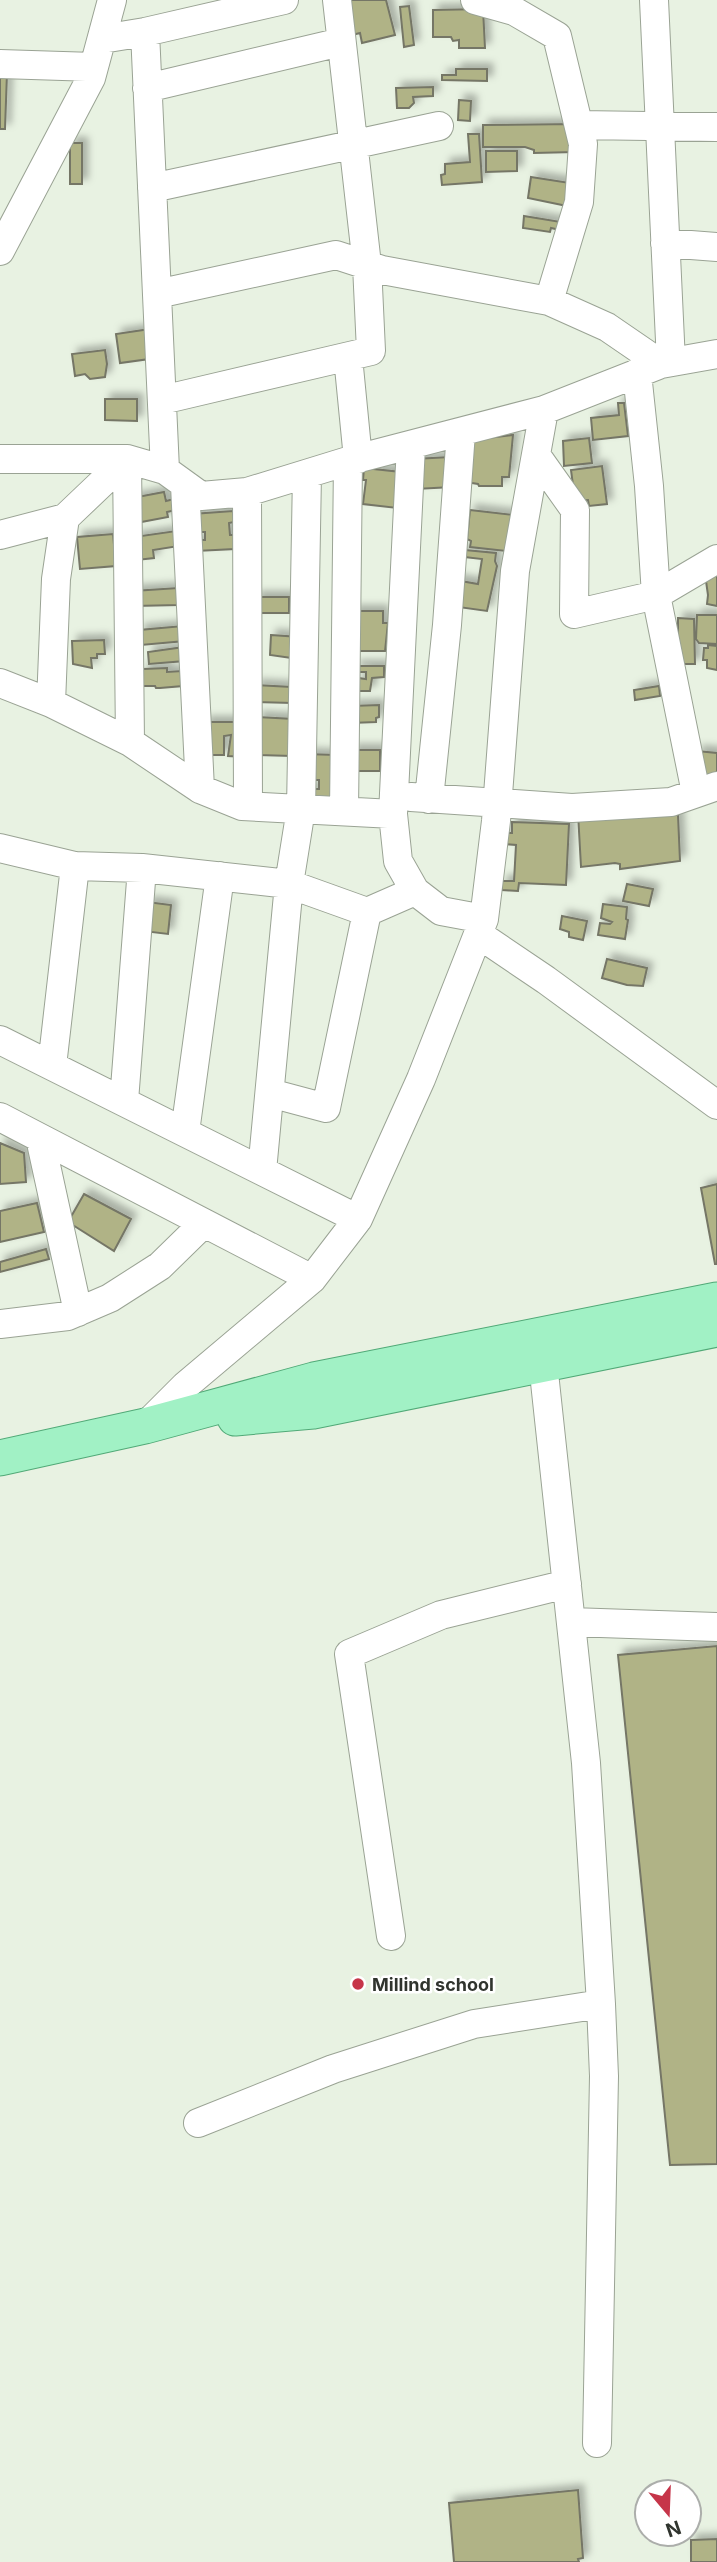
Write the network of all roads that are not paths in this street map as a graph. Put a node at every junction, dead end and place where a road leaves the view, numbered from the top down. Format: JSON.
{"nodes":[{"id":1,"x":112,"y":0,"type":"edge"},
{"id":2,"x":284,"y":0,"type":"edge"},
{"id":3,"x":337,"y":0,"type":"edge"},
{"id":4,"x":475,"y":0,"type":"edge"},
{"id":5,"x":654,"y":0,"type":"edge"},
{"id":6,"x":145,"y":32,"type":"junction"},
{"id":7,"x":102,"y":39,"type":"junction"},
{"id":8,"x":341,"y":42,"type":"junction"},
{"id":9,"x":0,"y":64,"type":"edge"},
{"id":10,"x":94,"y":67,"type":"junction"},
{"id":11,"x":147,"y":88,"type":"junction"},
{"id":12,"x":579,"y":125,"type":"junction"},
{"id":13,"x":439,"y":126,"type":"dead end"},
{"id":14,"x":660,"y":126,"type":"junction"},
{"id":15,"x":717,"y":127,"type":"edge"},
{"id":16,"x":353,"y":145,"type":"junction"},
{"id":17,"x":152,"y":188,"type":"junction"},
{"id":18,"x":666,"y":243,"type":"junction"},
{"id":19,"x":717,"y":247,"type":"edge"},
{"id":20,"x":0,"y":251,"type":"edge"},
{"id":21,"x":367,"y":265,"type":"junction"},
{"id":22,"x":157,"y":294,"type":"junction"},
{"id":23,"x":549,"y":301,"type":"junction"},
{"id":24,"x":717,"y":354,"type":"edge"},
{"id":25,"x":348,"y":357,"type":"junction"},
{"id":26,"x":657,"y":366,"type":"junction"},
{"id":27,"x":162,"y":400,"type":"junction"},
{"id":28,"x":544,"y":410,"type":"junction"},
{"id":29,"x":461,"y":432,"type":"junction"},
{"id":30,"x":411,"y":445,"type":"junction"},
{"id":31,"x":536,"y":455,"type":"junction"},
{"id":32,"x":0,"y":459,"type":"edge"},
{"id":33,"x":127,"y":459,"type":"junction"},
{"id":34,"x":353,"y":460,"type":"junction"},
{"id":35,"x":307,"y":474,"type":"junction"},
{"id":36,"x":175,"y":477,"type":"junction"},
{"id":37,"x":247,"y":492,"type":"junction"},
{"id":38,"x":65,"y":518,"type":"junction"},
{"id":39,"x":0,"y":535,"type":"edge"},
{"id":40,"x":717,"y":558,"type":"edge"},
{"id":41,"x":656,"y":595,"type":"junction"},
{"id":42,"x":0,"y":683,"type":"edge"},
{"id":43,"x":51,"y":703,"type":"junction"},
{"id":44,"x":130,"y":742,"type":"junction"},
{"id":45,"x":200,"y":789,"type":"junction"},
{"id":46,"x":707,"y":789,"type":"edge"},
{"id":47,"x":429,"y":799,"type":"junction"},
{"id":48,"x":498,"y":803,"type":"junction"},
{"id":49,"x":393,"y":805,"type":"junction"},
{"id":50,"x":248,"y":806,"type":"junction"},
{"id":51,"x":301,"y":809,"type":"junction"},
{"id":52,"x":344,"y":811,"type":"junction"},
{"id":53,"x":0,"y":848,"type":"edge"},
{"id":54,"x":75,"y":866,"type":"junction"},
{"id":55,"x":142,"y":868,"type":"junction"},
{"id":56,"x":220,"y":876,"type":"junction"},
{"id":57,"x":289,"y":884,"type":"junction"},
{"id":58,"x":415,"y":891,"type":"junction"},
{"id":59,"x":367,"y":912,"type":"junction"},
{"id":60,"x":481,"y":927,"type":"junction"},
{"id":61,"x":0,"y":1040,"type":"edge"},
{"id":62,"x":52,"y":1066,"type":"junction"},
{"id":63,"x":270,"y":1093,"type":"junction"},
{"id":64,"x":124,"y":1101,"type":"junction"},
{"id":65,"x":717,"y":1105,"type":"edge"},
{"id":66,"x":0,"y":1117,"type":"edge"},
{"id":67,"x":185,"y":1132,"type":"junction"},
{"id":68,"x":40,"y":1138,"type":"junction"},
{"id":69,"x":262,"y":1171,"type":"junction"},
{"id":70,"x":358,"y":1219,"type":"junction"},
{"id":71,"x":204,"y":1223,"type":"junction"},
{"id":72,"x":312,"y":1279,"type":"junction"},
{"id":73,"x":717,"y":1300,"type":"edge"},
{"id":74,"x":78,"y":1312,"type":"junction"},
{"id":75,"x":0,"y":1324,"type":"edge"},
{"id":76,"x":717,"y":1329,"type":"edge"},
{"id":77,"x":542,"y":1350,"type":"junction"},
{"id":78,"x":145,"y":1426,"type":"junction"},
{"id":79,"x":5,"y":1456,"type":"edge"},
{"id":80,"x":567,"y":1584,"type":"junction"},
{"id":81,"x":571,"y":1622,"type":"junction"},
{"id":82,"x":717,"y":1627,"type":"edge"},
{"id":83,"x":391,"y":1936,"type":"dead end"},
{"id":84,"x":601,"y":2004,"type":"junction"},
{"id":85,"x":198,"y":2123,"type":"dead end"},
{"id":86,"x":597,"y":2443,"type":"dead end"}],
"edges":[{"from":1,"to":7,"type":"street"},
{"from":2,"to":6,"type":"street"},
{"from":3,"to":8,"type":"street"},
{"from":4,"to":12,"type":"street"},
{"from":5,"to":14,"type":"street"},
{"from":6,"to":7,"type":"street"},
{"from":6,"to":11,"type":"street"},
{"from":7,"to":10,"type":"street"},
{"from":8,"to":11,"type":"street"},
{"from":8,"to":16,"type":"street"},
{"from":9,"to":10,"type":"street"},
{"from":10,"to":20,"type":"street"},
{"from":11,"to":17,"type":"street"},
{"from":12,"to":14,"type":"street"},
{"from":12,"to":23,"type":"street"},
{"from":13,"to":16,"type":"street"},
{"from":14,"to":15,"type":"street"},
{"from":14,"to":18,"type":"street"},
{"from":16,"to":17,"type":"street"},
{"from":16,"to":21,"type":"street"},
{"from":17,"to":22,"type":"street"},
{"from":18,"to":19,"type":"street"},
{"from":18,"to":26,"type":"street"},
{"from":21,"to":22,"type":"street"},
{"from":21,"to":23,"type":"street"},
{"from":21,"to":25,"type":"street"},
{"from":22,"to":27,"type":"street"},
{"from":23,"to":26,"type":"street"},
{"from":24,"to":26,"type":"street"},
{"from":25,"to":27,"type":"street"},
{"from":25,"to":34,"type":"street"},
{"from":26,"to":28,"type":"street"},
{"from":26,"to":41,"type":"street"},
{"from":27,"to":36,"type":"street"},
{"from":28,"to":29,"type":"street"},
{"from":28,"to":31,"type":"street"},
{"from":29,"to":30,"type":"street"},
{"from":29,"to":47,"type":"street"},
{"from":30,"to":34,"type":"street"},
{"from":30,"to":49,"type":"street"},
{"from":31,"to":41,"type":"street"},
{"from":31,"to":48,"type":"street"},
{"from":32,"to":33,"type":"street"},
{"from":33,"to":36,"type":"street"},
{"from":33,"to":38,"type":"street"},
{"from":33,"to":44,"type":"street"},
{"from":34,"to":35,"type":"street"},
{"from":34,"to":52,"type":"street"},
{"from":35,"to":37,"type":"street"},
{"from":35,"to":51,"type":"street"},
{"from":36,"to":37,"type":"street"},
{"from":36,"to":45,"type":"street"},
{"from":37,"to":50,"type":"street"},
{"from":38,"to":39,"type":"street"},
{"from":38,"to":43,"type":"street"},
{"from":40,"to":41,"type":"street"},
{"from":41,"to":46,"type":"street"},
{"from":42,"to":43,"type":"street"},
{"from":43,"to":44,"type":"street"},
{"from":44,"to":45,"type":"street"},
{"from":45,"to":50,"type":"street"},
{"from":46,"to":48,"type":"street"},
{"from":47,"to":48,"type":"street"},
{"from":47,"to":49,"type":"street"},
{"from":48,"to":60,"type":"street"},
{"from":49,"to":52,"type":"street"},
{"from":49,"to":58,"type":"street"},
{"from":50,"to":51,"type":"street"},
{"from":51,"to":52,"type":"street"},
{"from":51,"to":57,"type":"street"},
{"from":53,"to":54,"type":"street"},
{"from":54,"to":55,"type":"street"},
{"from":54,"to":62,"type":"street"},
{"from":55,"to":56,"type":"street"},
{"from":55,"to":64,"type":"street"},
{"from":56,"to":57,"type":"street"},
{"from":56,"to":67,"type":"street"},
{"from":57,"to":59,"type":"street"},
{"from":57,"to":63,"type":"street"},
{"from":58,"to":59,"type":"street"},
{"from":58,"to":60,"type":"street"},
{"from":59,"to":63,"type":"street"},
{"from":60,"to":65,"type":"street"},
{"from":60,"to":70,"type":"street"},
{"from":61,"to":62,"type":"street"},
{"from":62,"to":64,"type":"street"},
{"from":63,"to":69,"type":"street"},
{"from":64,"to":67,"type":"street"},
{"from":66,"to":68,"type":"street"},
{"from":67,"to":69,"type":"street"},
{"from":68,"to":71,"type":"street"},
{"from":68,"to":74,"type":"street"},
{"from":69,"to":70,"type":"street"},
{"from":70,"to":72,"type":"street"},
{"from":71,"to":72,"type":"street"},
{"from":71,"to":74,"type":"street"},
{"from":72,"to":78,"type":"street"},
{"from":73,"to":77,"type":"main road"},
{"from":74,"to":75,"type":"street"},
{"from":76,"to":77,"type":"main road"},
{"from":77,"to":78,"type":"main road"},
{"from":77,"to":80,"type":"street"},
{"from":78,"to":79,"type":"main road"},
{"from":80,"to":81,"type":"street"},
{"from":80,"to":83,"type":"street"},
{"from":81,"to":82,"type":"street"},
{"from":81,"to":84,"type":"street"},
{"from":84,"to":85,"type":"street"},
{"from":84,"to":86,"type":"street"}]}
